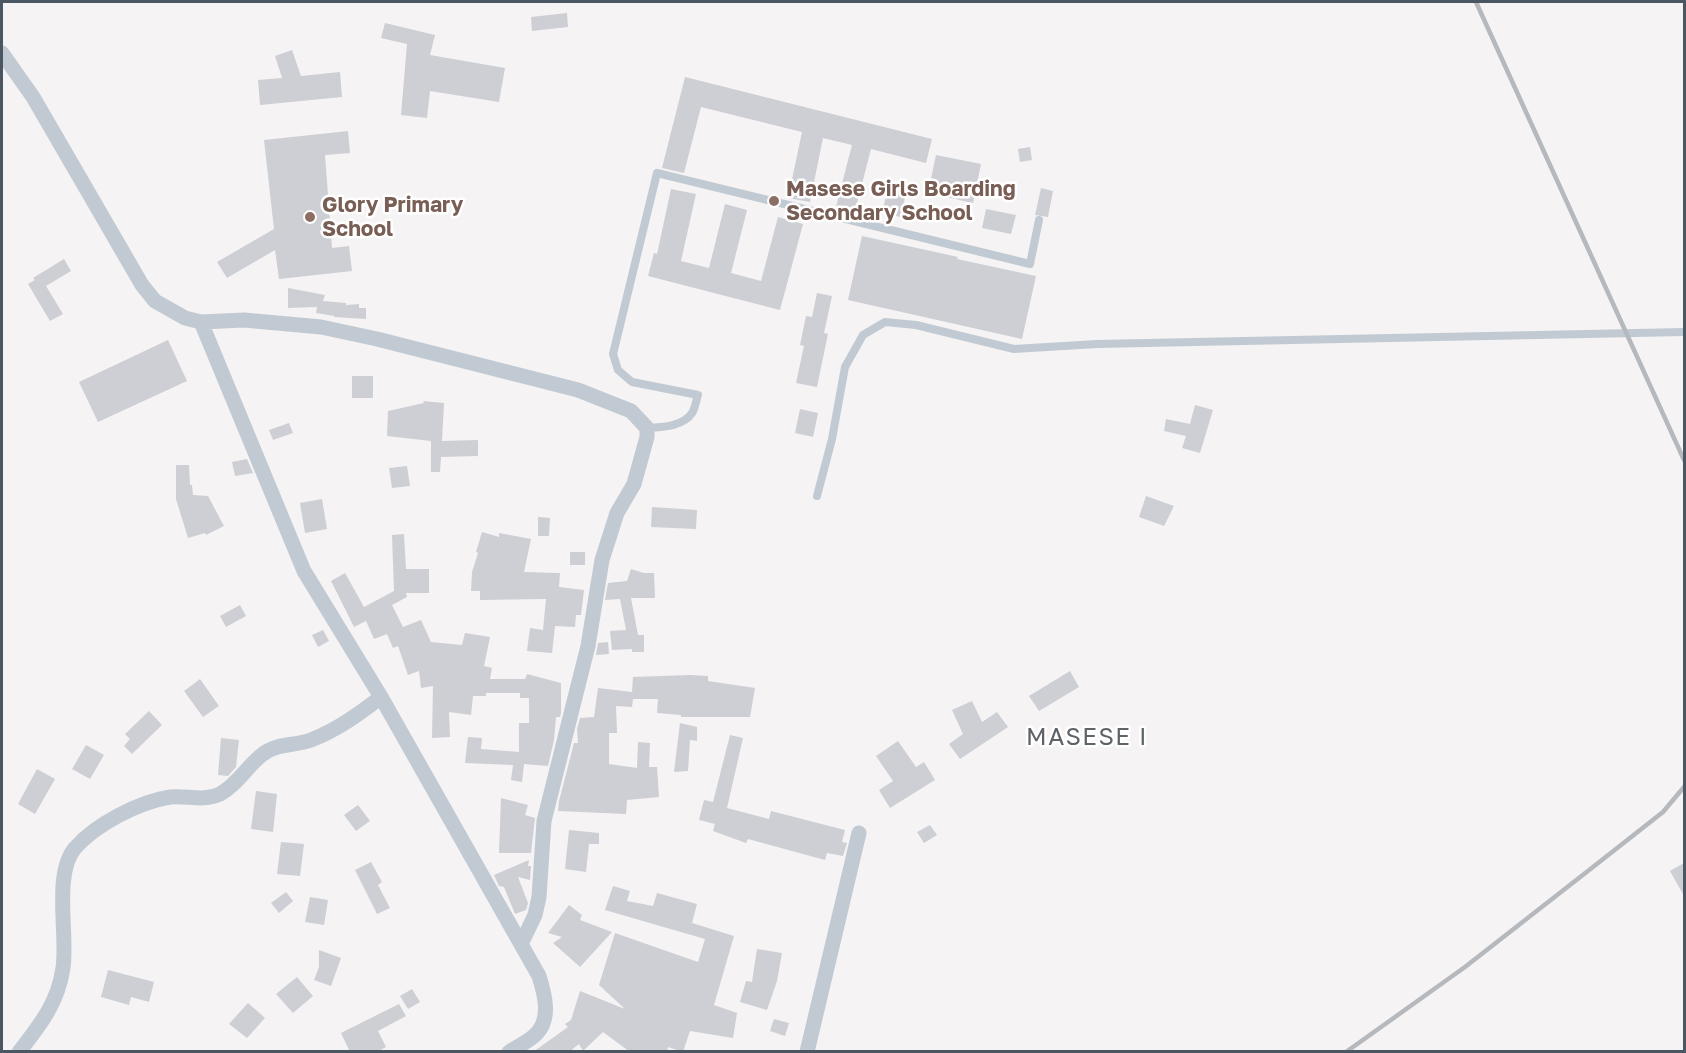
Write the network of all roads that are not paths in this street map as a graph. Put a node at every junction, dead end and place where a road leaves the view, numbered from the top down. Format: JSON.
{"nodes":[{"id":1,"x":2,"y":53,"type":"edge"},
{"id":2,"x":1040,"y":220,"type":"dead end"},
{"id":3,"x":201,"y":322,"type":"junction"},
{"id":4,"x":1684,"y":332,"type":"edge"},
{"id":5,"x":647,"y":428,"type":"junction"},
{"id":6,"x":816,"y":496,"type":"dead end"},
{"id":7,"x":381,"y":697,"type":"junction"},
{"id":8,"x":858,"y":834,"type":"dead end"},
{"id":9,"x":521,"y":944,"type":"junction"},
{"id":10,"x":19,"y":1052,"type":"edge"},
{"id":11,"x":509,"y":1052,"type":"edge"},
{"id":12,"x":807,"y":1052,"type":"edge"}],
"edges":[{"from":1,"to":3,"type":"street"},
{"from":2,"to":5,"type":"lane"},
{"from":3,"to":5,"type":"street"},
{"from":3,"to":7,"type":"street"},
{"from":4,"to":6,"type":"lane"},
{"from":5,"to":9,"type":"street"},
{"from":7,"to":9,"type":"street"},
{"from":7,"to":10,"type":"street"},
{"from":8,"to":12,"type":"street"},
{"from":9,"to":11,"type":"street"}]}
